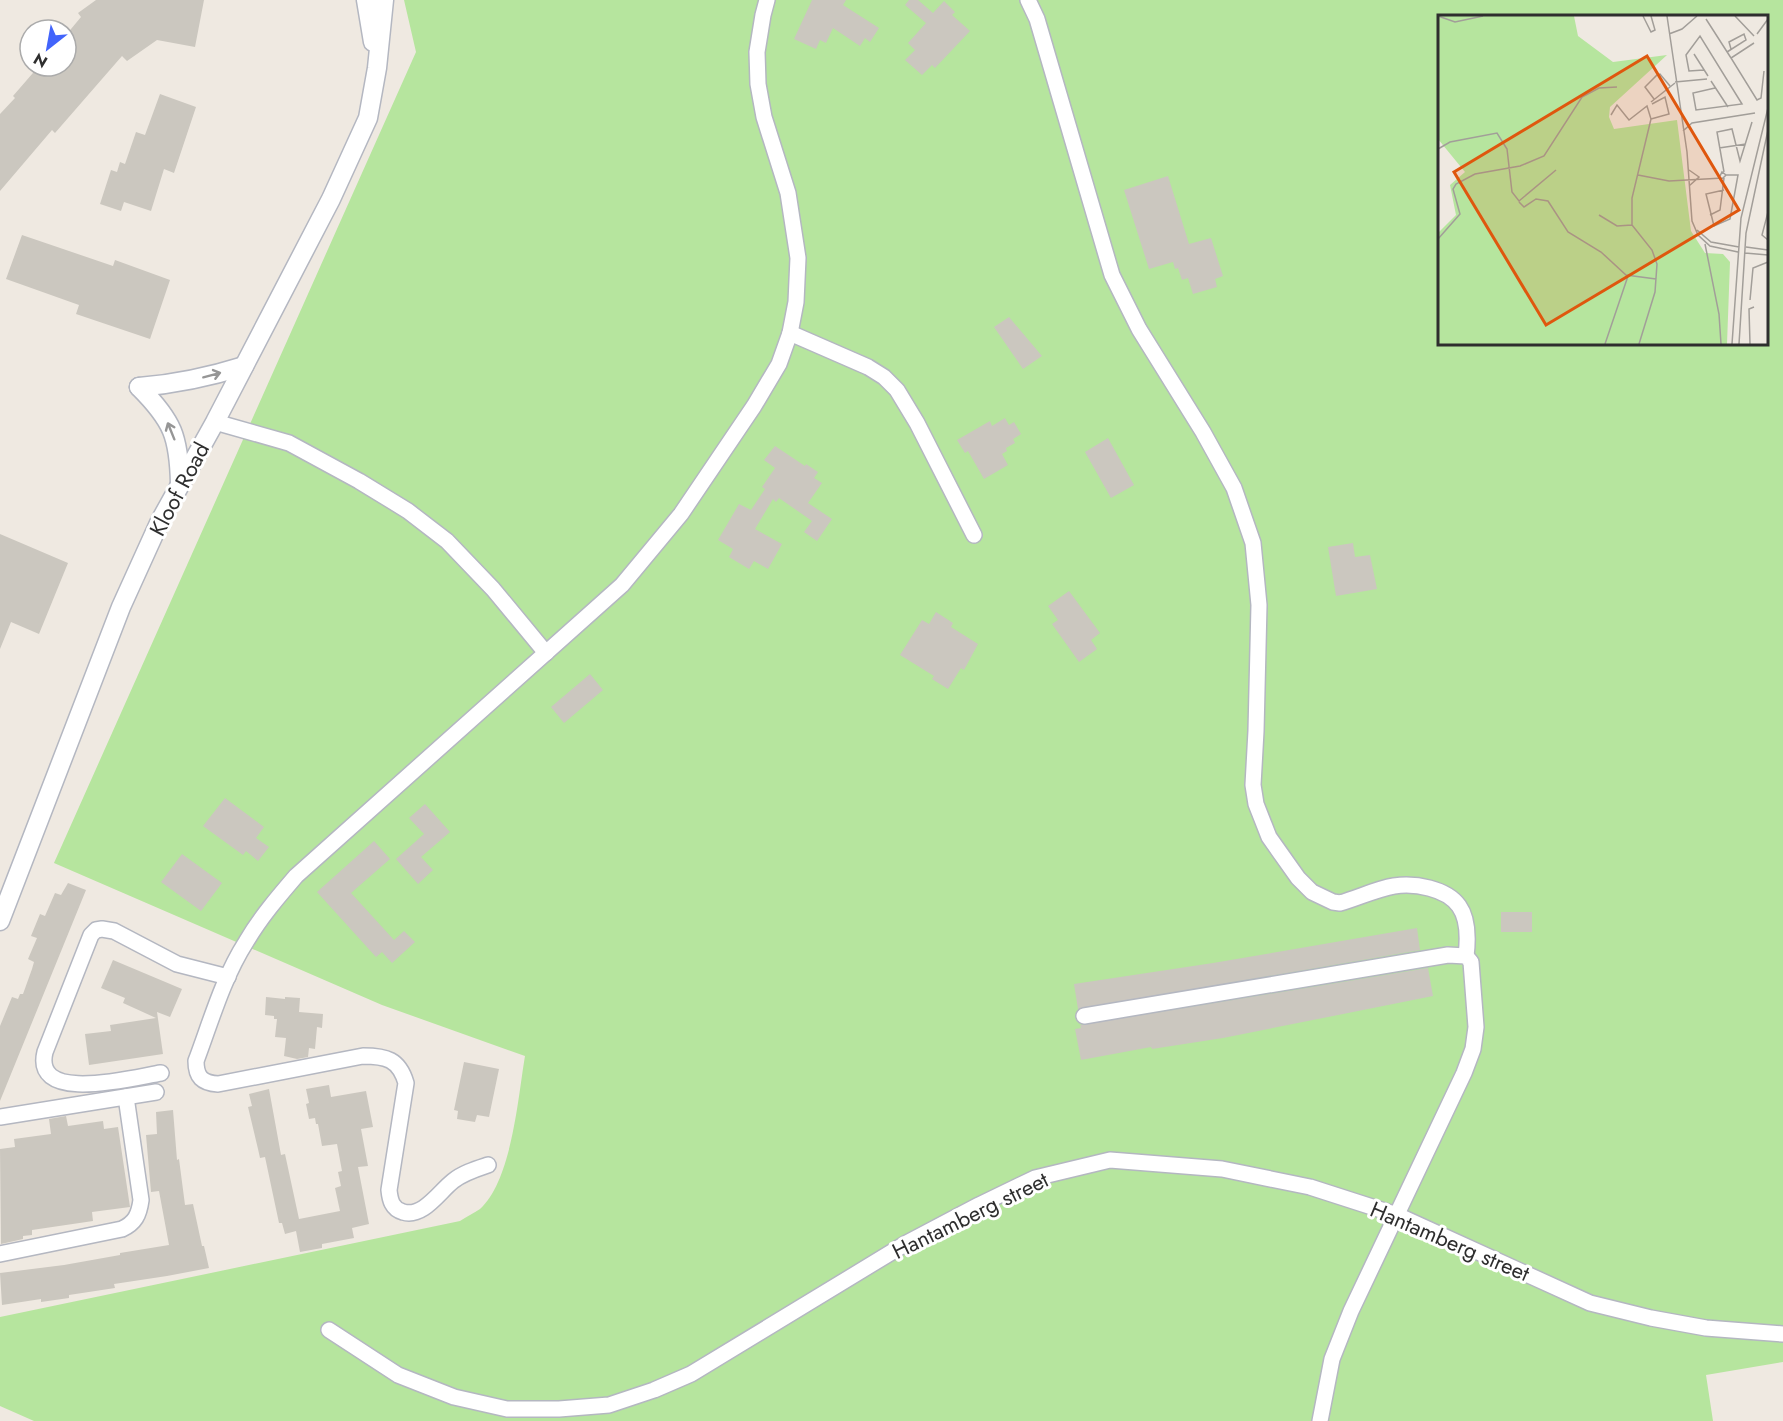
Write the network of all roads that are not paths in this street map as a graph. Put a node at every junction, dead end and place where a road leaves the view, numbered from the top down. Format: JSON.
{"nodes":[{"id":1,"x":366,"y":0,"type":"edge"},
{"id":2,"x":384,"y":0,"type":"edge"},
{"id":3,"x":767,"y":0,"type":"edge"},
{"id":4,"x":1029,"y":0,"type":"edge"},
{"id":5,"x":377,"y":68,"type":"junction"},
{"id":6,"x":790,"y":333,"type":"junction"},
{"id":7,"x":243,"y":366,"type":"junction"},
{"id":8,"x":214,"y":422,"type":"junction"},
{"id":9,"x":180,"y":486,"type":"junction"},
{"id":10,"x":974,"y":535,"type":"dead end"},
{"id":11,"x":546,"y":653,"type":"junction"},
{"id":12,"x":0,"y":921,"type":"edge"},
{"id":13,"x":1466,"y":956,"type":"junction"},
{"id":14,"x":228,"y":977,"type":"junction"},
{"id":15,"x":1084,"y":1016,"type":"dead end"},
{"id":16,"x":161,"y":1073,"type":"dead end"},
{"id":17,"x":156,"y":1092,"type":"dead end"},
{"id":18,"x":126,"y":1097,"type":"junction"},
{"id":19,"x":0,"y":1117,"type":"edge"},
{"id":20,"x":488,"y":1165,"type":"dead end"},
{"id":21,"x":1397,"y":1215,"type":"junction"},
{"id":22,"x":0,"y":1254,"type":"edge"},
{"id":23,"x":328,"y":1330,"type":"dead end"},
{"id":24,"x":1783,"y":1334,"type":"edge"},
{"id":25,"x":1320,"y":1421,"type":"edge"}],
"edges":[{"from":1,"to":5,"type":"street"},
{"from":2,"to":5,"type":"street","name":"Kloof Road"},
{"from":3,"to":6,"type":"street"},
{"from":4,"to":13,"type":"street"},
{"from":5,"to":7,"type":"street","name":"Kloof Road"},
{"from":6,"to":10,"type":"street"},
{"from":6,"to":11,"type":"street"},
{"from":7,"to":8,"type":"street","name":"Kloof Road"},
{"from":9,"to":7,"type":"street","one_way":true},
{"from":8,"to":9,"type":"street","name":"Kloof Road"},
{"from":8,"to":11,"type":"street"},
{"from":9,"to":12,"type":"street","name":"Kloof Road"},
{"from":11,"to":14,"type":"street"},
{"from":13,"to":15,"type":"street"},
{"from":13,"to":21,"type":"street"},
{"from":14,"to":16,"type":"street"},
{"from":14,"to":20,"type":"street"},
{"from":17,"to":18,"type":"street"},
{"from":18,"to":19,"type":"street"},
{"from":18,"to":22,"type":"street"},
{"from":21,"to":23,"type":"street","name":"Hantamberg street"},
{"from":21,"to":24,"type":"street","name":"Hantamberg street"},
{"from":21,"to":25,"type":"street"}]}
